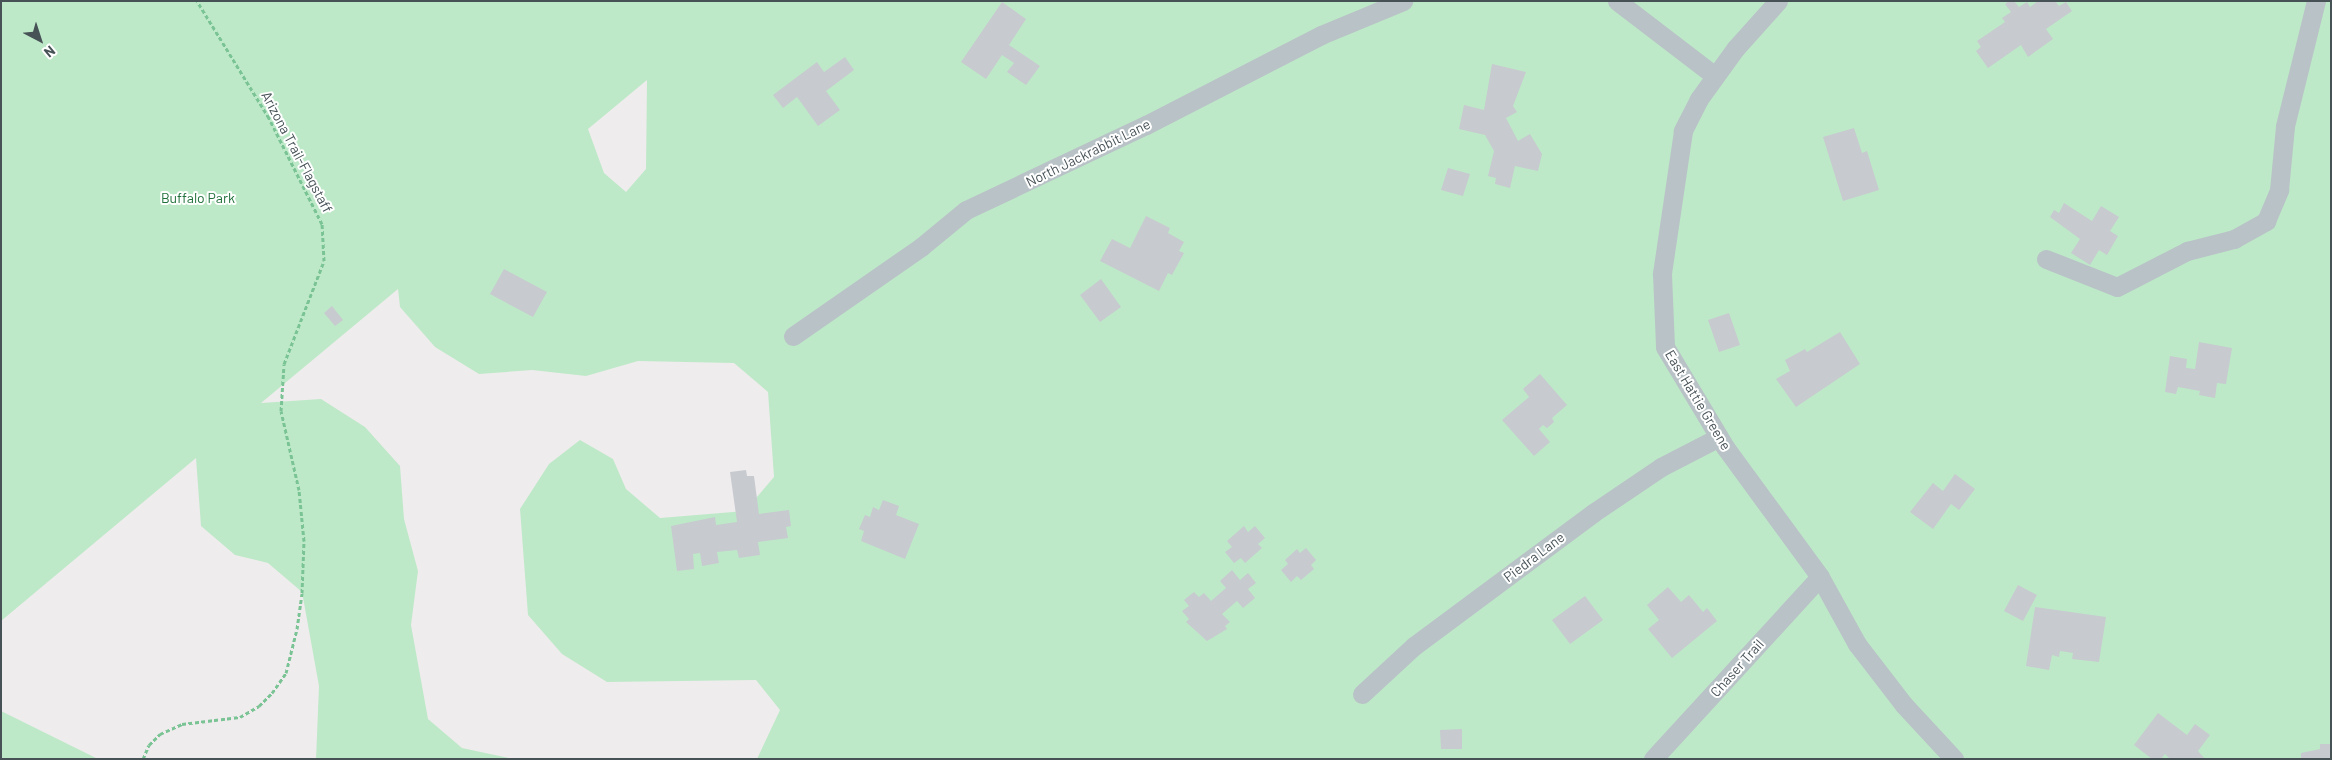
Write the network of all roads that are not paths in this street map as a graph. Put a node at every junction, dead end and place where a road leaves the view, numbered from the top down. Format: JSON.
{"nodes":[{"id":1,"x":1403,"y":1,"type":"edge"},
{"id":2,"x":1617,"y":1,"type":"edge"},
{"id":3,"x":1778,"y":1,"type":"edge"},
{"id":4,"x":2316,"y":1,"type":"edge"},
{"id":5,"x":1715,"y":76,"type":"junction"},
{"id":6,"x":2046,"y":259,"type":"dead end"},
{"id":7,"x":793,"y":336,"type":"dead end"},
{"id":8,"x":1719,"y":437,"type":"junction"},
{"id":9,"x":1820,"y":577,"type":"junction"},
{"id":10,"x":1362,"y":694,"type":"dead end"},
{"id":11,"x":1653,"y":759,"type":"edge"},
{"id":12,"x":1954,"y":759,"type":"edge"}],
"edges":[{"from":1,"to":7,"type":"street","name":"North Jackrabbit Lane"},
{"from":2,"to":5,"type":"street"},
{"from":3,"to":5,"type":"street","name":"East Hattie Greene"},
{"from":4,"to":6,"type":"street"},
{"from":5,"to":8,"type":"street","name":"East Hattie Greene"},
{"from":8,"to":9,"type":"street","name":"East Hattie Greene"},
{"from":8,"to":10,"type":"street","name":"Piedra Lane"},
{"from":9,"to":11,"type":"street","name":"Chaser Trail"},
{"from":9,"to":12,"type":"street","name":"East Hattie Greene"}]}
